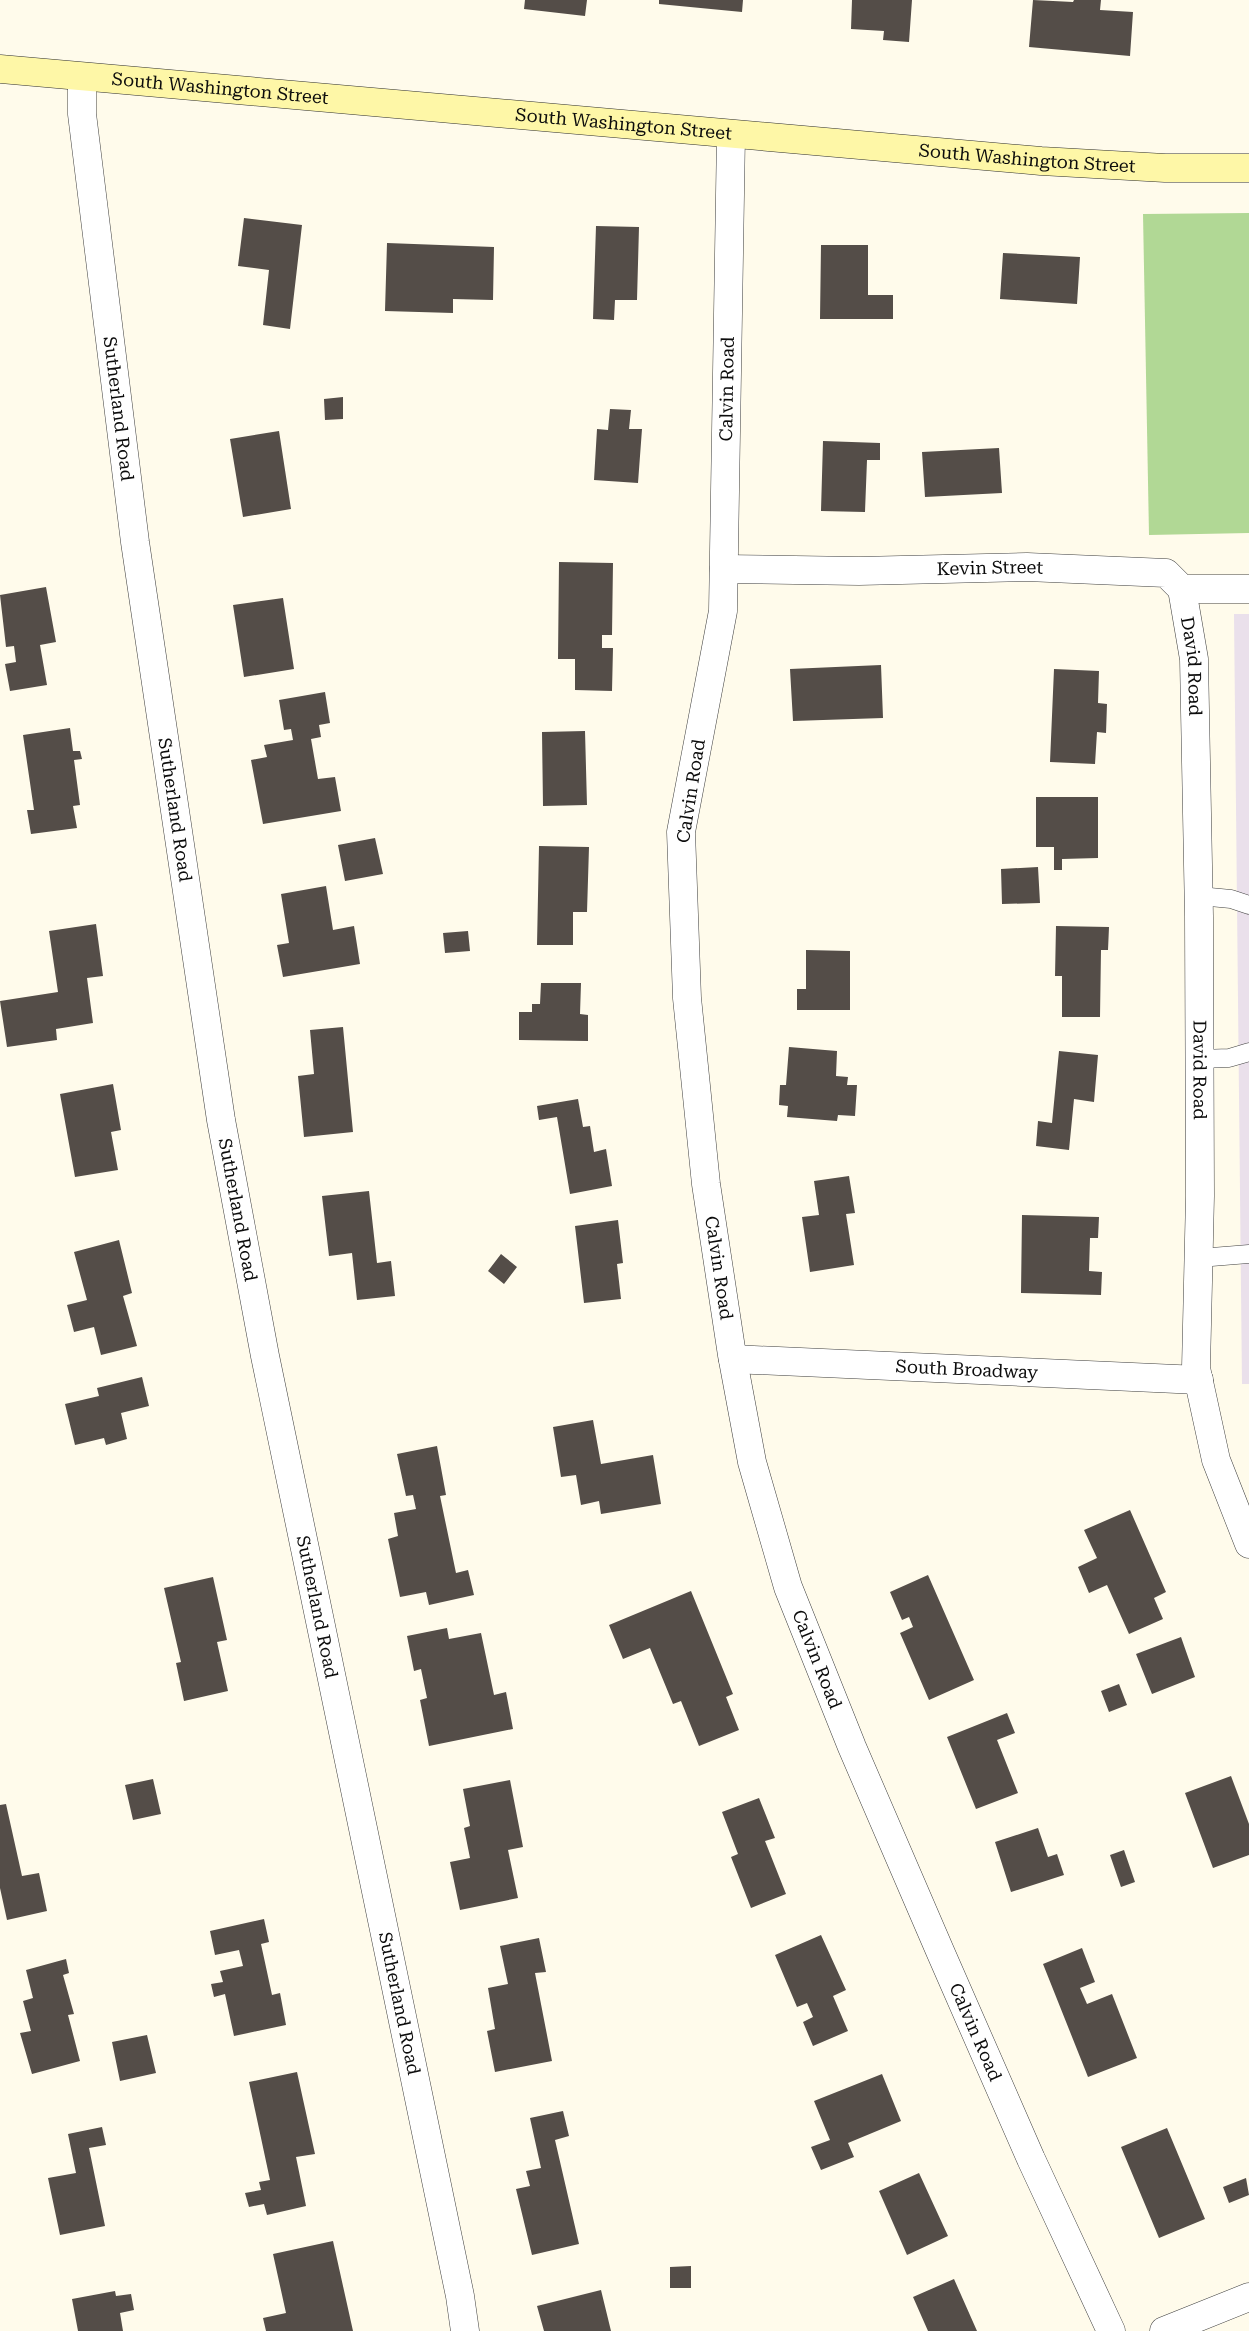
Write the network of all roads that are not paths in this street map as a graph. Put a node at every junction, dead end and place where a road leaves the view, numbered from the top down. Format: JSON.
{"nodes":[{"id":1,"x":0,"y":70,"type":"edge"},
{"id":2,"x":82,"y":77,"type":"junction"},
{"id":3,"x":731,"y":135,"type":"junction"},
{"id":4,"x":1249,"y":168,"type":"edge"},
{"id":5,"x":724,"y":569,"type":"junction"},
{"id":6,"x":1182,"y":589,"type":"junction"},
{"id":7,"x":1249,"y":589,"type":"edge"},
{"id":8,"x":1199,"y":896,"type":"junction"},
{"id":9,"x":1249,"y":905,"type":"edge"},
{"id":10,"x":1249,"y":1052,"type":"edge"},
{"id":11,"x":1200,"y":1059,"type":"junction"},
{"id":12,"x":1249,"y":1254,"type":"edge"},
{"id":13,"x":1199,"y":1258,"type":"junction"},
{"id":14,"x":733,"y":1359,"type":"junction"},
{"id":15,"x":1199,"y":1380,"type":"junction"},
{"id":16,"x":1249,"y":1544,"type":"edge"},
{"id":17,"x":1249,"y":2297,"type":"edge"},
{"id":18,"x":466,"y":2331,"type":"edge"},
{"id":19,"x":1111,"y":2331,"type":"edge"},
{"id":20,"x":1164,"y":2331,"type":"edge"}],
"edges":[{"from":1,"to":2,"type":"main road","name":"South Washington Street"},
{"from":2,"to":3,"type":"main road","name":"South Washington Street"},
{"from":2,"to":18,"type":"street","name":"Sutherland Road"},
{"from":3,"to":4,"type":"main road","name":"South Washington Street"},
{"from":3,"to":5,"type":"street","name":"Calvin Road"},
{"from":5,"to":6,"type":"street","name":"Kevin Street"},
{"from":5,"to":14,"type":"street","name":"Calvin Road"},
{"from":6,"to":7,"type":"street"},
{"from":6,"to":8,"type":"street","name":"David Road"},
{"from":8,"to":9,"type":"lane"},
{"from":8,"to":11,"type":"street","name":"David Road"},
{"from":10,"to":11,"type":"lane"},
{"from":11,"to":13,"type":"street","name":"David Road"},
{"from":12,"to":13,"type":"lane"},
{"from":13,"to":15,"type":"street","name":"David Road"},
{"from":14,"to":15,"type":"street","name":"South Broadway"},
{"from":14,"to":19,"type":"street","name":"Calvin Road"},
{"from":15,"to":16,"type":"street","name":"David Road"},
{"from":17,"to":20,"type":"street"}]}
